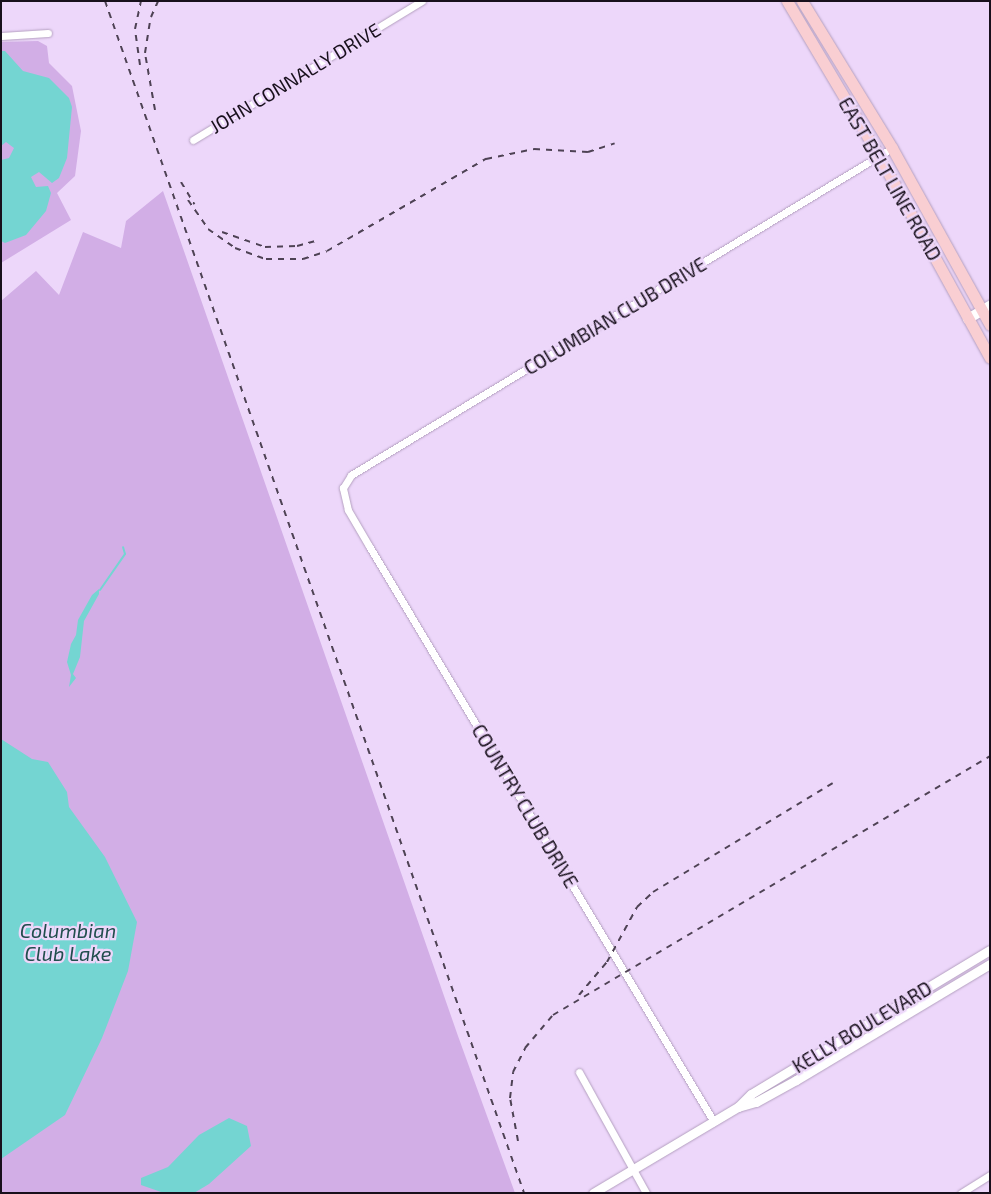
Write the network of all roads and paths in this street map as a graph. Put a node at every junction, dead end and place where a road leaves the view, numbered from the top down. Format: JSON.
{"nodes":[{"id":1,"x":422,"y":1,"type":"edge"},
{"id":2,"x":786,"y":1,"type":"edge"},
{"id":3,"x":802,"y":1,"type":"edge"},
{"id":4,"x":48,"y":33,"type":"dead end"},
{"id":5,"x":1,"y":36,"type":"edge"},
{"id":6,"x":194,"y":140,"type":"dead end"},
{"id":7,"x":892,"y":148,"type":"junction"},
{"id":8,"x":879,"y":156,"type":"junction"},
{"id":9,"x":986,"y":308,"type":"edge"},
{"id":10,"x":989,"y":322,"type":"edge"},
{"id":11,"x":971,"y":324,"type":"junction"},
{"id":12,"x":990,"y":358,"type":"edge"},
{"id":13,"x":343,"y":488,"type":"joint"},
{"id":14,"x":990,"y":950,"type":"edge"},
{"id":15,"x":990,"y":964,"type":"edge"},
{"id":16,"x":944,"y":977,"type":"junction"},
{"id":17,"x":951,"y":987,"type":"junction"},
{"id":18,"x":811,"y":1058,"type":"junction"},
{"id":19,"x":817,"y":1067,"type":"junction"},
{"id":20,"x":578,"y":1072,"type":"dead end"},
{"id":21,"x":738,"y":1108,"type":"junction"},
{"id":22,"x":714,"y":1122,"type":"junction"},
{"id":23,"x":632,"y":1169,"type":"junction"},
{"id":24,"x":990,"y":1175,"type":"edge"},
{"id":25,"x":593,"y":1193,"type":"edge"},
{"id":26,"x":646,"y":1193,"type":"edge"},
{"id":27,"x":960,"y":1193,"type":"edge"}],
"edges":[{"from":1,"to":6,"type":"street","name":"JOHN CONNALLY DRIVE"},
{"from":2,"to":8,"type":"main road","name":"EAST BELT LINE ROAD"},
{"from":3,"to":7,"type":"main road","name":"EAST BELT LINE ROAD"},
{"from":4,"to":5,"type":"street"},
{"from":7,"to":8,"type":"street","name":"COLUMBIAN CLUB DRIVE"},
{"from":7,"to":9,"type":"main road","name":"EAST BELT LINE ROAD"},
{"from":8,"to":11,"type":"main road","name":"EAST BELT LINE ROAD"},
{"from":8,"to":13,"type":"street","name":"COLUMBIAN CLUB DRIVE"},
{"from":9,"to":10,"type":"main road","name":"EAST BELT LINE ROAD"},
{"from":9,"to":11,"type":"main road"},
{"from":10,"to":11,"type":"main road"},
{"from":11,"to":12,"type":"main road","name":"EAST BELT LINE ROAD"},
{"from":13,"to":22,"type":"street","name":"COUNTRY CLUB DRIVE"},
{"from":14,"to":16,"type":"street","name":"KELLY BOULEVARD"},
{"from":15,"to":17,"type":"street","name":"KELLY BOULEVARD"},
{"from":16,"to":17,"type":"street"},
{"from":16,"to":18,"type":"street","name":"KELLY BOULEVARD"},
{"from":17,"to":19,"type":"street","name":"KELLY BOULEVARD"},
{"from":18,"to":19,"type":"street"},
{"from":18,"to":21,"type":"street","name":"KELLY BOULEVARD"},
{"from":19,"to":21,"type":"street","name":"KELLY BOULEVARD"},
{"from":20,"to":23,"type":"street"},
{"from":21,"to":22,"type":"street","name":"KELLY BOULEVARD"},
{"from":22,"to":23,"type":"street","name":"KELLY BOULEVARD"},
{"from":23,"to":25,"type":"street","name":"KELLY BOULEVARD"},
{"from":23,"to":26,"type":"street"},
{"from":24,"to":27,"type":"street"}]}
